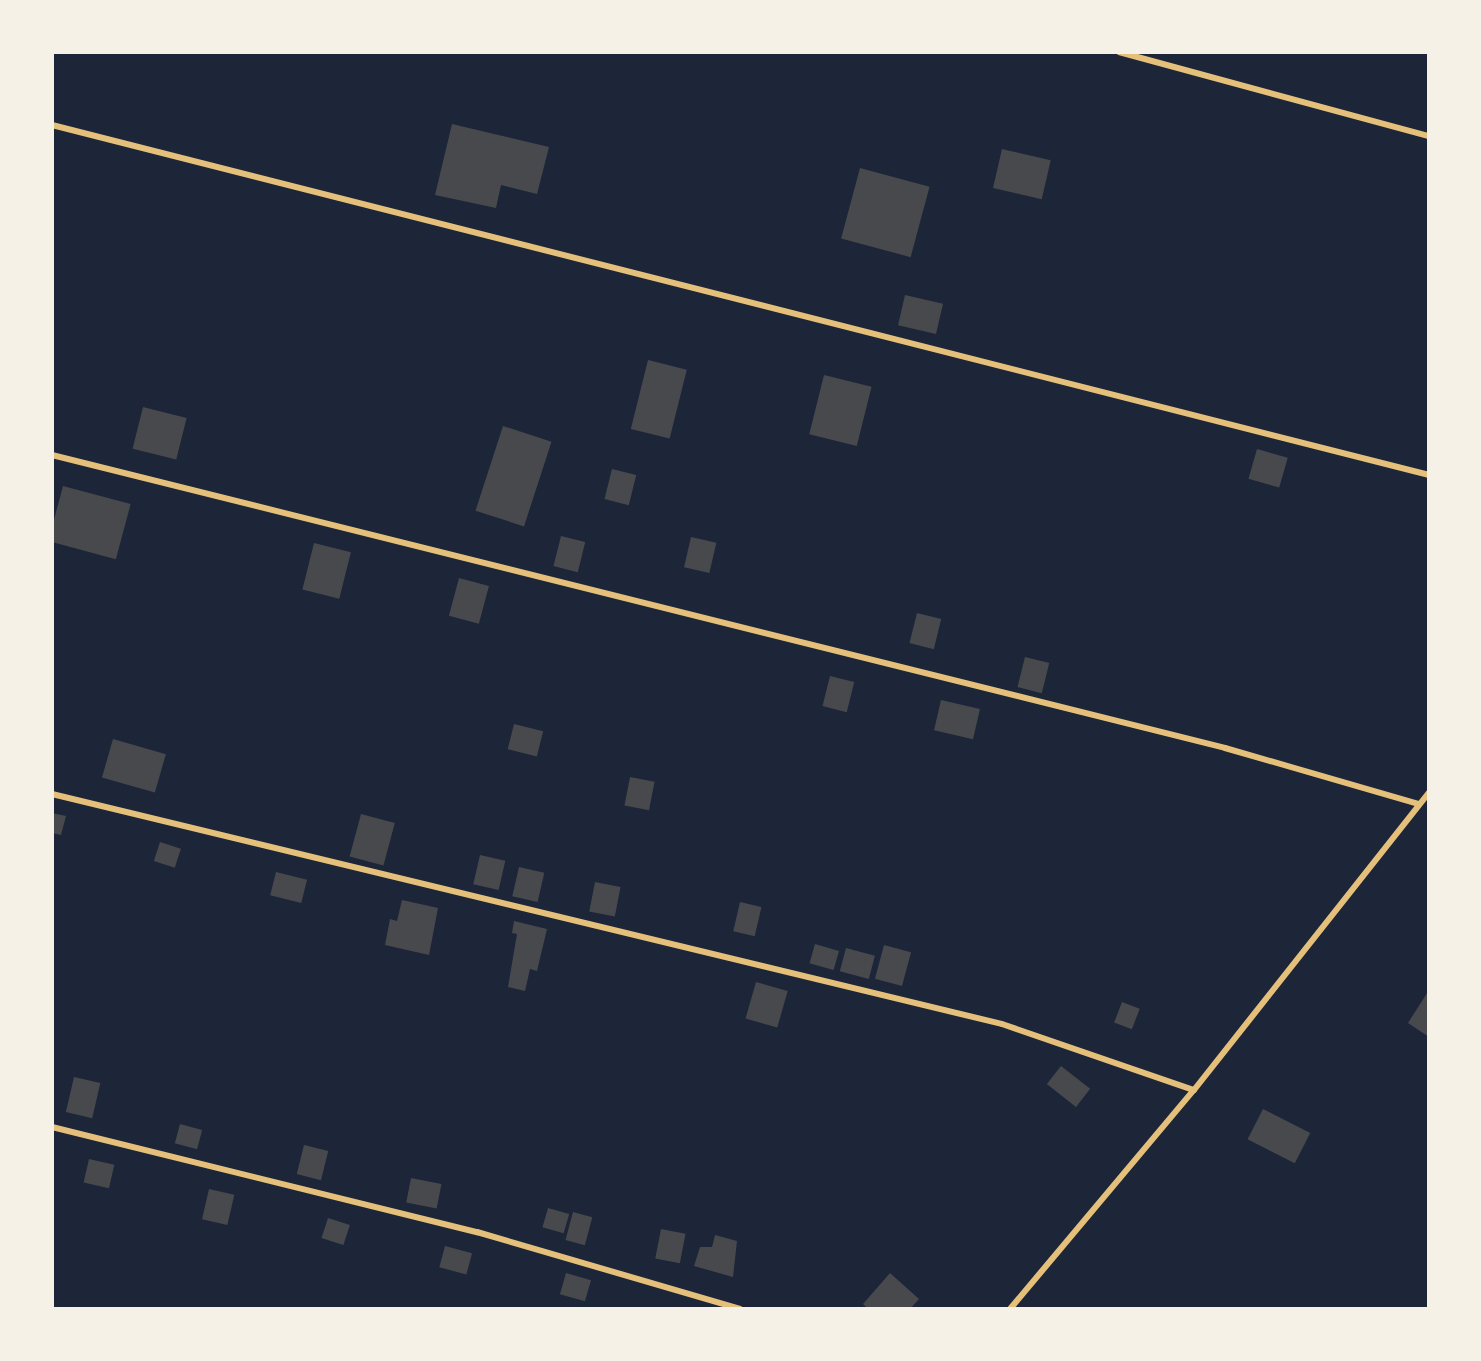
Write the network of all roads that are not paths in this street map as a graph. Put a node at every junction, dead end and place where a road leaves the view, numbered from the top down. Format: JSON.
{"nodes":[{"id":1,"x":1119,"y":52,"type":"edge"},
{"id":2,"x":52,"y":125,"type":"edge"},
{"id":3,"x":1429,"y":136,"type":"edge"},
{"id":4,"x":52,"y":455,"type":"edge"},
{"id":5,"x":1429,"y":475,"type":"edge"},
{"id":6,"x":1429,"y":792,"type":"edge"},
{"id":7,"x":52,"y":794,"type":"edge"},
{"id":8,"x":1419,"y":804,"type":"junction"},
{"id":9,"x":1194,"y":1090,"type":"junction"},
{"id":10,"x":52,"y":1127,"type":"edge"},
{"id":11,"x":740,"y":1309,"type":"edge"},
{"id":12,"x":1010,"y":1309,"type":"edge"}],
"edges":[{"from":1,"to":3,"type":"lane"},
{"from":2,"to":5,"type":"lane"},
{"from":4,"to":8,"type":"lane"},
{"from":6,"to":8,"type":"lane"},
{"from":7,"to":9,"type":"lane"},
{"from":8,"to":9,"type":"lane"},
{"from":9,"to":12,"type":"lane"},
{"from":10,"to":11,"type":"lane"}]}
